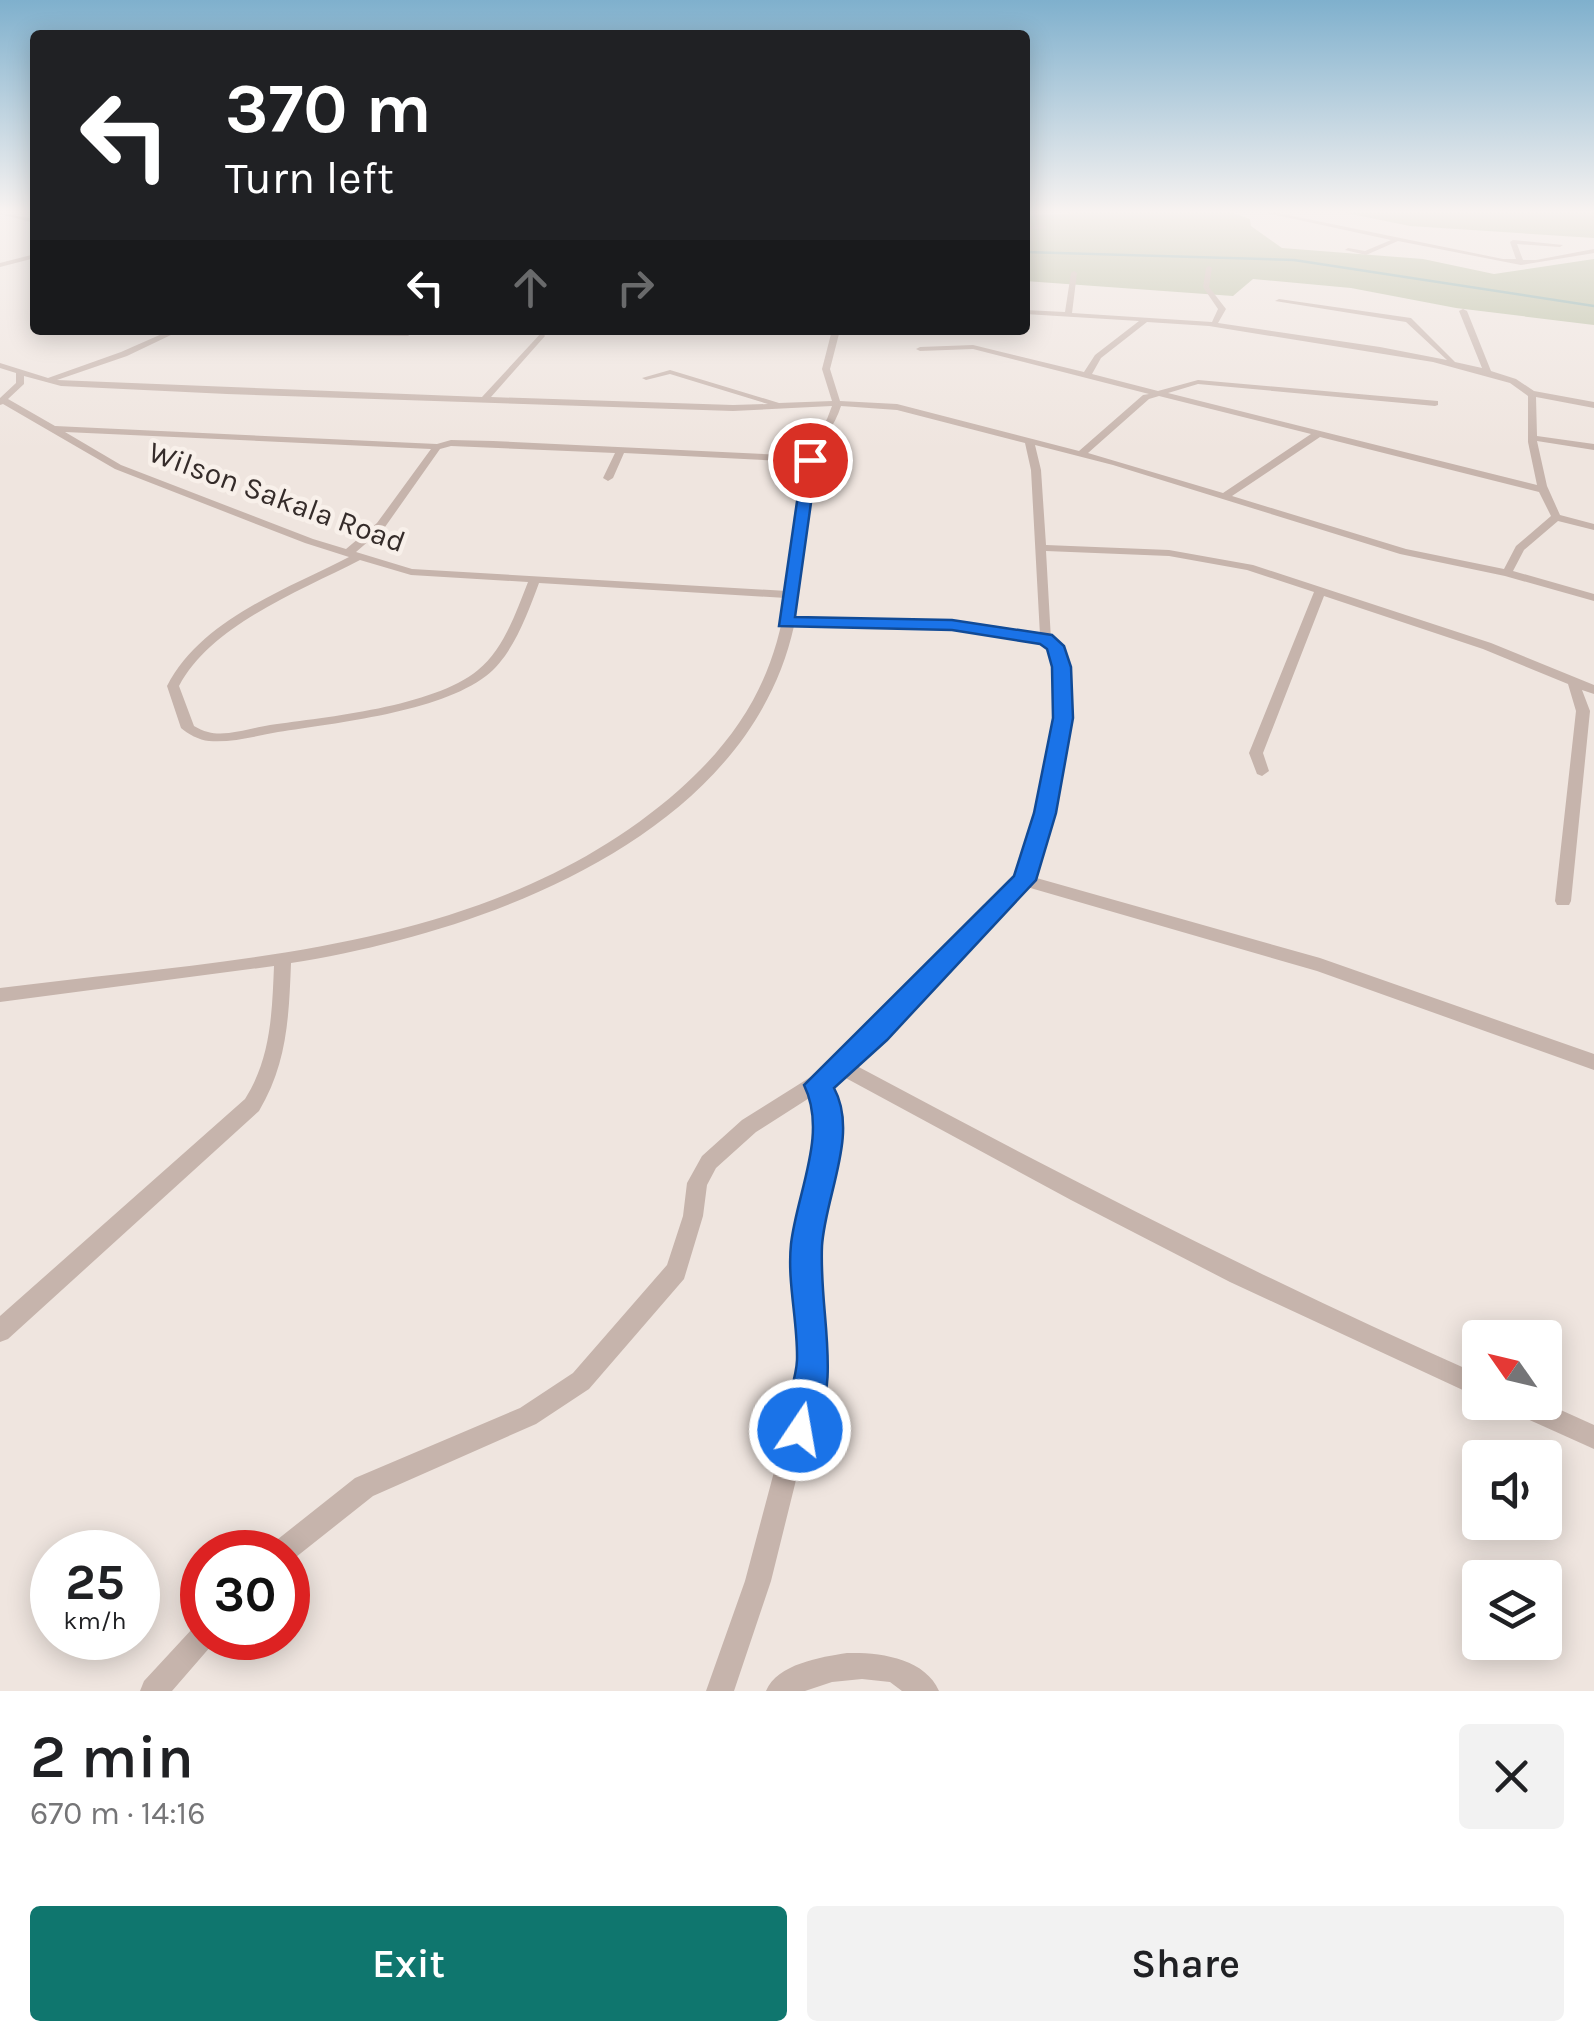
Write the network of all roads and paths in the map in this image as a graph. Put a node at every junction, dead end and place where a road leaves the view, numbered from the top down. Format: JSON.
{"nodes":[{"id":1,"x":1071,"y":292,"type":"edge"},
{"id":2,"x":1209,"y":292,"type":"edge"},
{"id":3,"x":1278,"y":301,"type":"dead end"},
{"id":4,"x":1463,"y":311,"type":"dead end"},
{"id":5,"x":1030,"y":312,"type":"edge"},
{"id":6,"x":1068,"y":316,"type":"junction"},
{"id":7,"x":1143,"y":322,"type":"junction"},
{"id":8,"x":1210,"y":324,"type":"junction"},
{"id":9,"x":165,"y":335,"type":"edge"},
{"id":10,"x":541,"y":335,"type":"edge"},
{"id":11,"x":835,"y":335,"type":"edge"},
{"id":12,"x":920,"y":349,"type":"dead end"},
{"id":13,"x":1456,"y":364,"type":"junction"},
{"id":14,"x":0,"y":365,"type":"edge"},
{"id":15,"x":20,"y":372,"type":"junction"},
{"id":16,"x":1487,"y":372,"type":"junction"},
{"id":17,"x":1087,"y":375,"type":"junction"},
{"id":18,"x":646,"y":378,"type":"dead end"},
{"id":19,"x":45,"y":381,"type":"junction"},
{"id":20,"x":1158,"y":392,"type":"junction"},
{"id":21,"x":1530,"y":393,"type":"junction"},
{"id":22,"x":486,"y":398,"type":"junction"},
{"id":23,"x":3,"y":402,"type":"edge"},
{"id":24,"x":837,"y":403,"type":"junction"},
{"id":25,"x":1435,"y":404,"type":"dead end"},
{"id":26,"x":1594,"y":405,"type":"edge"},
{"id":27,"x":788,"y":406,"type":"junction"},
{"id":28,"x":53,"y":428,"type":"junction"},
{"id":29,"x":1318,"y":434,"type":"junction"},
{"id":30,"x":1029,"y":438,"type":"junction"},
{"id":31,"x":1534,"y":438,"type":"junction"},
{"id":32,"x":438,"y":447,"type":"junction"},
{"id":33,"x":1594,"y":447,"type":"edge"},
{"id":34,"x":621,"y":450,"type":"junction"},
{"id":35,"x":1082,"y":453,"type":"junction"},
{"id":36,"x":810,"y":460,"type":"junction"},
{"id":37,"x":608,"y":478,"type":"dead end"},
{"id":38,"x":1540,"y":489,"type":"junction"},
{"id":39,"x":1224,"y":497,"type":"junction"},
{"id":40,"x":1556,"y":517,"type":"junction"},
{"id":41,"x":1594,"y":526,"type":"edge"},
{"id":42,"x":1040,"y":548,"type":"junction"},
{"id":43,"x":353,"y":554,"type":"junction"},
{"id":44,"x":1507,"y":572,"type":"junction"},
{"id":45,"x":536,"y":580,"type":"junction"},
{"id":46,"x":1320,"y":592,"type":"junction"},
{"id":47,"x":790,"y":595,"type":"junction"},
{"id":48,"x":1594,"y":598,"type":"edge"},
{"id":49,"x":786,"y":622,"type":"junction"},
{"id":50,"x":1046,"y":639,"type":"junction"},
{"id":51,"x":1574,"y":685,"type":"junction"},
{"id":52,"x":1594,"y":690,"type":"edge"},
{"id":53,"x":1262,"y":771,"type":"dead end"},
{"id":54,"x":1024,"y":880,"type":"junction"},
{"id":55,"x":1562,"y":900,"type":"dead end"},
{"id":56,"x":283,"y":958,"type":"junction"},
{"id":57,"x":0,"y":994,"type":"edge"},
{"id":58,"x":1594,"y":1062,"type":"edge"},
{"id":59,"x":842,"y":1067,"type":"junction"},
{"id":60,"x":818,"y":1085,"type":"junction"},
{"id":61,"x":0,"y":1331,"type":"edge"},
{"id":62,"x":1462,"y":1379,"type":"edge"},
{"id":63,"x":1554,"y":1420,"type":"edge"},
{"id":64,"x":1594,"y":1438,"type":"edge"},
{"id":65,"x":309,"y":1530,"type":"edge"},
{"id":66,"x":182,"y":1660,"type":"edge"},
{"id":67,"x":154,"y":1691,"type":"edge"},
{"id":68,"x":720,"y":1691,"type":"edge"},
{"id":69,"x":780,"y":1691,"type":"edge"},
{"id":70,"x":925,"y":1691,"type":"edge"}],
"edges":[{"from":1,"to":6,"type":"street"},
{"from":2,"to":8,"type":"street"},
{"from":3,"to":13,"type":"street"},
{"from":4,"to":16,"type":"street"},
{"from":5,"to":6,"type":"street"},
{"from":6,"to":7,"type":"street"},
{"from":7,"to":8,"type":"street"},
{"from":7,"to":17,"type":"street"},
{"from":8,"to":13,"type":"street"},
{"from":9,"to":19,"type":"street"},
{"from":10,"to":22,"type":"street"},
{"from":11,"to":24,"type":"street"},
{"from":12,"to":17,"type":"street"},
{"from":13,"to":16,"type":"street"},
{"from":14,"to":15,"type":"street"},
{"from":15,"to":19,"type":"street"},
{"from":15,"to":23,"type":"street"},
{"from":16,"to":21,"type":"street"},
{"from":17,"to":20,"type":"street"},
{"from":18,"to":27,"type":"street"},
{"from":19,"to":22,"type":"street"},
{"from":20,"to":25,"type":"street"},
{"from":20,"to":29,"type":"street"},
{"from":20,"to":35,"type":"street"},
{"from":21,"to":26,"type":"street"},
{"from":21,"to":31,"type":"street"},
{"from":22,"to":27,"type":"street"},
{"from":23,"to":28,"type":"street","name":"Wilson Sakala Road"},
{"from":24,"to":27,"type":"street"},
{"from":24,"to":30,"type":"street"},
{"from":24,"to":36,"type":"street"},
{"from":28,"to":32,"type":"street"},
{"from":28,"to":43,"type":"street","name":"Wilson Sakala Road"},
{"from":29,"to":38,"type":"street"},
{"from":29,"to":39,"type":"street"},
{"from":30,"to":35,"type":"street"},
{"from":30,"to":42,"type":"street"},
{"from":31,"to":33,"type":"street"},
{"from":31,"to":38,"type":"street"},
{"from":32,"to":34,"type":"street"},
{"from":32,"to":43,"type":"street"},
{"from":34,"to":36,"type":"street"},
{"from":34,"to":37,"type":"street"},
{"from":35,"to":39,"type":"street"},
{"from":36,"to":47,"type":"street"},
{"from":38,"to":40,"type":"street"},
{"from":39,"to":44,"type":"street"},
{"from":40,"to":41,"type":"street"},
{"from":40,"to":44,"type":"street"},
{"from":42,"to":46,"type":"street"},
{"from":42,"to":50,"type":"street"},
{"from":43,"to":45,"type":"street","name":"Wilson Sakala Road"},
{"from":43,"to":45,"type":"street"},
{"from":44,"to":48,"type":"street"},
{"from":45,"to":47,"type":"street","name":"Wilson Sakala Road"},
{"from":46,"to":51,"type":"street"},
{"from":46,"to":53,"type":"street"},
{"from":47,"to":49,"type":"street"},
{"from":49,"to":50,"type":"street"},
{"from":49,"to":56,"type":"street"},
{"from":50,"to":54,"type":"street"},
{"from":51,"to":52,"type":"street"},
{"from":51,"to":55,"type":"street"},
{"from":54,"to":58,"type":"street"},
{"from":54,"to":59,"type":"street"},
{"from":56,"to":57,"type":"street"},
{"from":56,"to":61,"type":"street"},
{"from":59,"to":60,"type":"street"},
{"from":59,"to":62,"type":"street"},
{"from":60,"to":65,"type":"street"},
{"from":60,"to":68,"type":"street"},
{"from":63,"to":64,"type":"street"},
{"from":66,"to":67,"type":"street"},
{"from":69,"to":70,"type":"street"}]}
